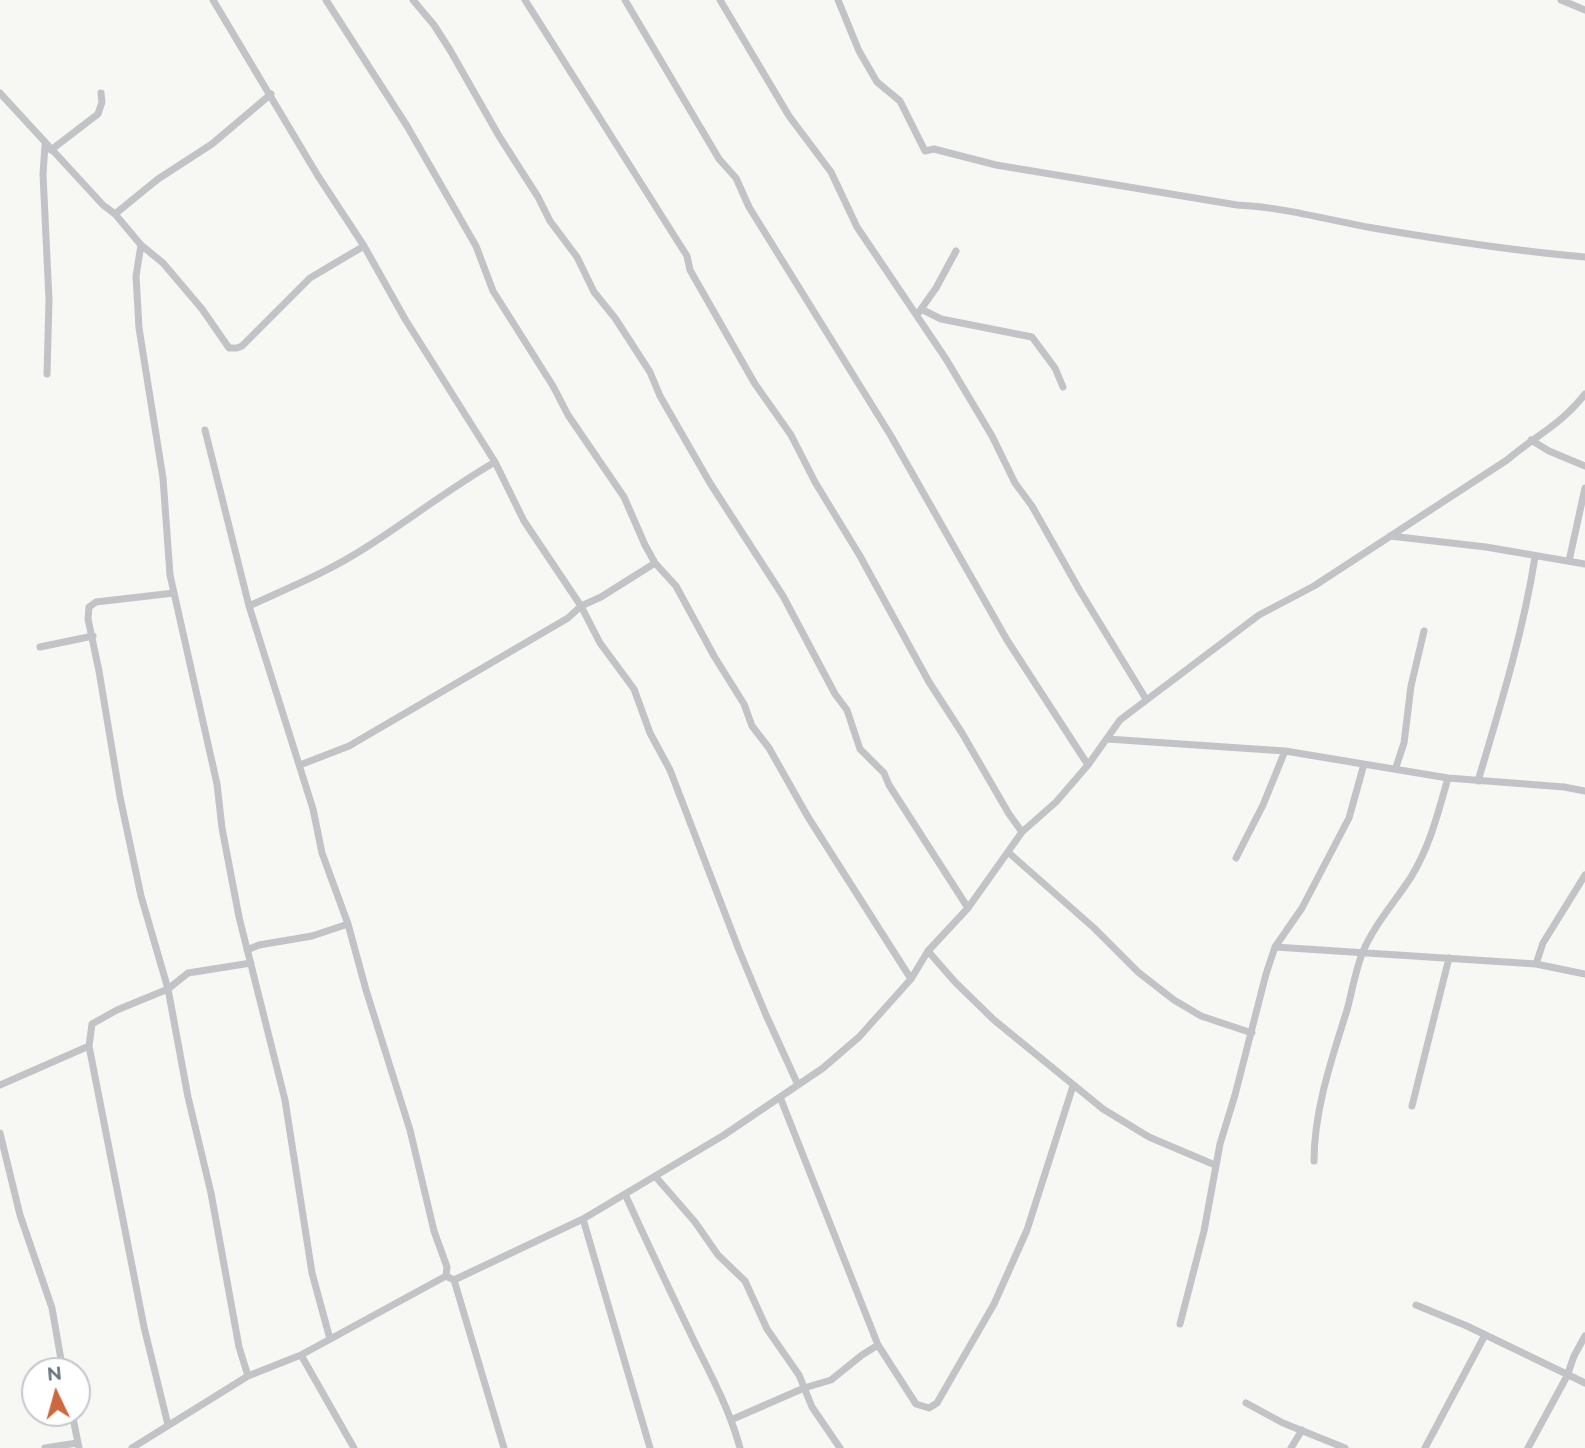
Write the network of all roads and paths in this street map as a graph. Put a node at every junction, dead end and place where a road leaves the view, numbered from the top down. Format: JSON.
{"nodes":[{"id":1,"x":213,"y":0,"type":"edge"},
{"id":2,"x":326,"y":0,"type":"edge"},
{"id":3,"x":413,"y":0,"type":"edge"},
{"id":4,"x":525,"y":0,"type":"edge"},
{"id":5,"x":625,"y":0,"type":"edge"},
{"id":6,"x":720,"y":0,"type":"edge"},
{"id":7,"x":838,"y":0,"type":"edge"},
{"id":8,"x":1561,"y":0,"type":"edge"},
{"id":9,"x":1585,"y":10,"type":"edge"},
{"id":10,"x":0,"y":93,"type":"edge"},
{"id":11,"x":101,"y":93,"type":"dead end"},
{"id":12,"x":271,"y":94,"type":"junction"},
{"id":13,"x":48,"y":147,"type":"junction"},
{"id":14,"x":115,"y":214,"type":"junction"},
{"id":15,"x":141,"y":245,"type":"junction"},
{"id":16,"x":364,"y":246,"type":"junction"},
{"id":17,"x":956,"y":251,"type":"dead end"},
{"id":18,"x":1585,"y":257,"type":"edge"},
{"id":19,"x":919,"y":312,"type":"junction"},
{"id":20,"x":47,"y":374,"type":"dead end"},
{"id":21,"x":1063,"y":387,"type":"dead end"},
{"id":22,"x":1585,"y":394,"type":"edge"},
{"id":23,"x":205,"y":430,"type":"dead end"},
{"id":24,"x":1531,"y":439,"type":"junction"},
{"id":25,"x":495,"y":462,"type":"junction"},
{"id":26,"x":1585,"y":466,"type":"edge"},
{"id":27,"x":1585,"y":488,"type":"edge"},
{"id":28,"x":1390,"y":536,"type":"junction"},
{"id":29,"x":1535,"y":557,"type":"junction"},
{"id":30,"x":1569,"y":561,"type":"junction"},
{"id":31,"x":655,"y":563,"type":"junction"},
{"id":32,"x":1585,"y":564,"type":"edge"},
{"id":33,"x":174,"y":593,"type":"junction"},
{"id":34,"x":249,"y":606,"type":"junction"},
{"id":35,"x":581,"y":606,"type":"junction"},
{"id":36,"x":1424,"y":631,"type":"dead end"},
{"id":37,"x":93,"y":636,"type":"junction"},
{"id":38,"x":40,"y":647,"type":"dead end"},
{"id":39,"x":1146,"y":699,"type":"junction"},
{"id":40,"x":1107,"y":739,"type":"junction"},
{"id":41,"x":1285,"y":751,"type":"junction"},
{"id":42,"x":1364,"y":764,"type":"junction"},
{"id":43,"x":300,"y":765,"type":"junction"},
{"id":44,"x":1088,"y":765,"type":"junction"},
{"id":45,"x":1396,"y":767,"type":"junction"},
{"id":46,"x":1448,"y":778,"type":"junction"},
{"id":47,"x":1478,"y":781,"type":"junction"},
{"id":48,"x":1585,"y":791,"type":"edge"},
{"id":49,"x":1022,"y":832,"type":"junction"},
{"id":50,"x":1008,"y":852,"type":"junction"},
{"id":51,"x":1236,"y":858,"type":"dead end"},
{"id":52,"x":1585,"y":875,"type":"edge"},
{"id":53,"x":968,"y":908,"type":"junction"},
{"id":54,"x":348,"y":924,"type":"junction"},
{"id":55,"x":1275,"y":947,"type":"junction"},
{"id":56,"x":247,"y":950,"type":"junction"},
{"id":57,"x":928,"y":951,"type":"junction"},
{"id":58,"x":1362,"y":953,"type":"junction"},
{"id":59,"x":1449,"y":958,"type":"junction"},
{"id":60,"x":251,"y":962,"type":"junction"},
{"id":61,"x":1536,"y":964,"type":"junction"},
{"id":62,"x":1585,"y":974,"type":"edge"},
{"id":63,"x":911,"y":979,"type":"junction"},
{"id":64,"x":168,"y":989,"type":"junction"},
{"id":65,"x":1252,"y":1033,"type":"junction"},
{"id":66,"x":89,"y":1046,"type":"junction"},
{"id":67,"x":798,"y":1085,"type":"junction"},
{"id":68,"x":0,"y":1086,"type":"edge"},
{"id":69,"x":1073,"y":1086,"type":"junction"},
{"id":70,"x":780,"y":1097,"type":"junction"},
{"id":71,"x":1412,"y":1107,"type":"dead end"},
{"id":72,"x":0,"y":1132,"type":"edge"},
{"id":73,"x":1314,"y":1161,"type":"dead end"},
{"id":74,"x":1215,"y":1165,"type":"junction"},
{"id":75,"x":655,"y":1176,"type":"junction"},
{"id":76,"x":625,"y":1194,"type":"junction"},
{"id":77,"x":583,"y":1219,"type":"junction"},
{"id":78,"x":446,"y":1276,"type":"junction"},
{"id":79,"x":454,"y":1280,"type":"junction"},
{"id":80,"x":1416,"y":1305,"type":"dead end"},
{"id":81,"x":1180,"y":1324,"type":"dead end"},
{"id":82,"x":1485,"y":1335,"type":"junction"},
{"id":83,"x":1585,"y":1336,"type":"edge"},
{"id":84,"x":330,"y":1339,"type":"junction"},
{"id":85,"x":878,"y":1345,"type":"junction"},
{"id":86,"x":301,"y":1355,"type":"junction"},
{"id":87,"x":61,"y":1357,"type":"edge"},
{"id":88,"x":248,"y":1376,"type":"junction"},
{"id":89,"x":1567,"y":1376,"type":"junction"},
{"id":90,"x":1585,"y":1383,"type":"edge"},
{"id":91,"x":804,"y":1388,"type":"junction"},
{"id":92,"x":1246,"y":1403,"type":"dead end"},
{"id":93,"x":733,"y":1419,"type":"junction"},
{"id":94,"x":168,"y":1425,"type":"junction"},
{"id":95,"x":75,"y":1427,"type":"edge"},
{"id":96,"x":1303,"y":1430,"type":"junction"},
{"id":97,"x":78,"y":1446,"type":"edge"},
{"id":98,"x":46,"y":1448,"type":"edge"},
{"id":99,"x":132,"y":1448,"type":"edge"},
{"id":100,"x":354,"y":1448,"type":"edge"},
{"id":101,"x":503,"y":1448,"type":"edge"},
{"id":102,"x":650,"y":1448,"type":"edge"},
{"id":103,"x":740,"y":1448,"type":"edge"},
{"id":104,"x":840,"y":1448,"type":"edge"},
{"id":105,"x":1291,"y":1448,"type":"edge"},
{"id":106,"x":1345,"y":1448,"type":"edge"},
{"id":107,"x":1425,"y":1448,"type":"edge"},
{"id":108,"x":1528,"y":1448,"type":"edge"}],
"edges":[{"from":1,"to":12,"type":"street"},
{"from":2,"to":31,"type":"street"},
{"from":3,"to":53,"type":"street"},
{"from":4,"to":49,"type":"street"},
{"from":5,"to":44,"type":"street"},
{"from":6,"to":19,"type":"street"},
{"from":7,"to":18,"type":"street"},
{"from":8,"to":9,"type":"street"},
{"from":10,"to":13,"type":"street"},
{"from":11,"to":13,"type":"street"},
{"from":12,"to":14,"type":"street"},
{"from":12,"to":16,"type":"street"},
{"from":13,"to":14,"type":"street"},
{"from":13,"to":20,"type":"street"},
{"from":14,"to":15,"type":"street"},
{"from":15,"to":16,"type":"street"},
{"from":15,"to":33,"type":"street"},
{"from":16,"to":25,"type":"street"},
{"from":17,"to":19,"type":"street"},
{"from":19,"to":21,"type":"street"},
{"from":19,"to":39,"type":"street"},
{"from":22,"to":24,"type":"street"},
{"from":23,"to":34,"type":"street"},
{"from":24,"to":26,"type":"street"},
{"from":24,"to":28,"type":"street"},
{"from":25,"to":34,"type":"street"},
{"from":25,"to":35,"type":"street"},
{"from":27,"to":30,"type":"street"},
{"from":28,"to":29,"type":"street"},
{"from":28,"to":39,"type":"street"},
{"from":29,"to":30,"type":"street"},
{"from":29,"to":47,"type":"street"},
{"from":30,"to":32,"type":"street"},
{"from":31,"to":35,"type":"street"},
{"from":31,"to":63,"type":"street"},
{"from":33,"to":37,"type":"street"},
{"from":33,"to":56,"type":"street"},
{"from":34,"to":43,"type":"street"},
{"from":35,"to":43,"type":"street"},
{"from":35,"to":67,"type":"street"},
{"from":36,"to":45,"type":"street"},
{"from":37,"to":38,"type":"street"},
{"from":37,"to":64,"type":"street"},
{"from":39,"to":40,"type":"street"},
{"from":40,"to":41,"type":"street"},
{"from":40,"to":44,"type":"street"},
{"from":41,"to":42,"type":"street"},
{"from":41,"to":51,"type":"street"},
{"from":42,"to":45,"type":"street"},
{"from":42,"to":55,"type":"street"},
{"from":43,"to":54,"type":"street"},
{"from":44,"to":49,"type":"street"},
{"from":45,"to":46,"type":"street"},
{"from":46,"to":47,"type":"street"},
{"from":46,"to":58,"type":"street"},
{"from":47,"to":48,"type":"street"},
{"from":49,"to":50,"type":"street"},
{"from":50,"to":53,"type":"street"},
{"from":50,"to":65,"type":"street"},
{"from":52,"to":61,"type":"street"},
{"from":53,"to":57,"type":"street"},
{"from":54,"to":56,"type":"street"},
{"from":54,"to":78,"type":"street"},
{"from":55,"to":58,"type":"street"},
{"from":55,"to":65,"type":"street"},
{"from":56,"to":60,"type":"street"},
{"from":57,"to":63,"type":"street"},
{"from":57,"to":69,"type":"street"},
{"from":58,"to":59,"type":"street"},
{"from":58,"to":73,"type":"street"},
{"from":59,"to":61,"type":"street"},
{"from":59,"to":71,"type":"street"},
{"from":60,"to":64,"type":"street"},
{"from":60,"to":84,"type":"street"},
{"from":61,"to":62,"type":"street"},
{"from":63,"to":67,"type":"street"},
{"from":64,"to":66,"type":"street"},
{"from":64,"to":88,"type":"street"},
{"from":65,"to":74,"type":"street"},
{"from":66,"to":68,"type":"street"},
{"from":66,"to":94,"type":"street"},
{"from":67,"to":70,"type":"street"},
{"from":69,"to":74,"type":"street"},
{"from":69,"to":85,"type":"street"},
{"from":70,"to":75,"type":"street"},
{"from":70,"to":85,"type":"street"},
{"from":72,"to":87,"type":"street"},
{"from":74,"to":81,"type":"street"},
{"from":75,"to":76,"type":"street"},
{"from":75,"to":91,"type":"street"},
{"from":76,"to":77,"type":"street"},
{"from":76,"to":93,"type":"street"},
{"from":77,"to":79,"type":"street"},
{"from":77,"to":102,"type":"street"},
{"from":78,"to":79,"type":"street"},
{"from":78,"to":84,"type":"street"},
{"from":79,"to":101,"type":"street"},
{"from":80,"to":82,"type":"street"},
{"from":82,"to":89,"type":"street"},
{"from":82,"to":107,"type":"street"},
{"from":83,"to":89,"type":"street"},
{"from":84,"to":86,"type":"street"},
{"from":85,"to":91,"type":"street"},
{"from":86,"to":88,"type":"street"},
{"from":86,"to":100,"type":"street"},
{"from":88,"to":94,"type":"street"},
{"from":89,"to":90,"type":"street"},
{"from":89,"to":108,"type":"street"},
{"from":91,"to":93,"type":"street"},
{"from":91,"to":104,"type":"street"},
{"from":92,"to":96,"type":"street"},
{"from":93,"to":103,"type":"street"},
{"from":94,"to":99,"type":"street"},
{"from":95,"to":97,"type":"street"},
{"from":96,"to":105,"type":"street"},
{"from":96,"to":106,"type":"street"},
{"from":97,"to":98,"type":"street"}]}
